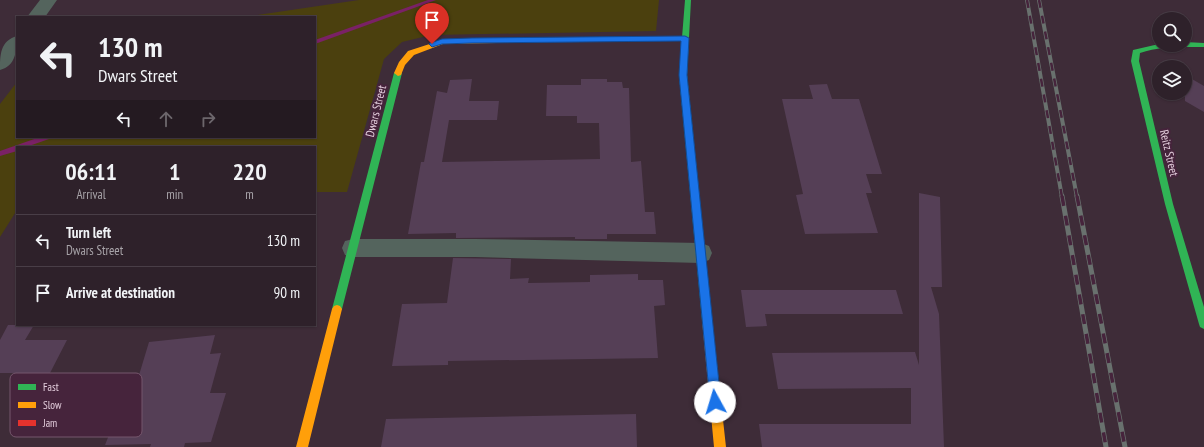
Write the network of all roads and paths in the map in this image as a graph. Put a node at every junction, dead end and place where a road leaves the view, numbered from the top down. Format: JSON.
{"nodes":[{"id":1,"x":49,"y":0,"type":"edge"},
{"id":2,"x":688,"y":0,"type":"edge"},
{"id":3,"x":37,"y":16,"type":"edge"},
{"id":4,"x":685,"y":38,"type":"junction"},
{"id":5,"x":16,"y":43,"type":"edge"},
{"id":6,"x":1204,"y":45,"type":"edge"},
{"id":7,"x":0,"y":64,"type":"edge"},
{"id":8,"x":353,"y":248,"type":"junction"},
{"id":9,"x":701,"y":253,"type":"junction"},
{"id":10,"x":1204,"y":324,"type":"edge"},
{"id":11,"x":302,"y":447,"type":"edge"},
{"id":12,"x":720,"y":447,"type":"edge"}],
"edges":[{"from":1,"to":3,"type":"street"},
{"from":2,"to":4,"type":"street"},
{"from":4,"to":8,"type":"street","name":"Dwars Street"},
{"from":4,"to":9,"type":"street"},
{"from":5,"to":7,"type":"street"},
{"from":6,"to":10,"type":"street","name":"Reitz Street"},
{"from":8,"to":9,"type":"street"},
{"from":8,"to":11,"type":"street","name":"Dwars Street"},
{"from":9,"to":12,"type":"street"}]}
